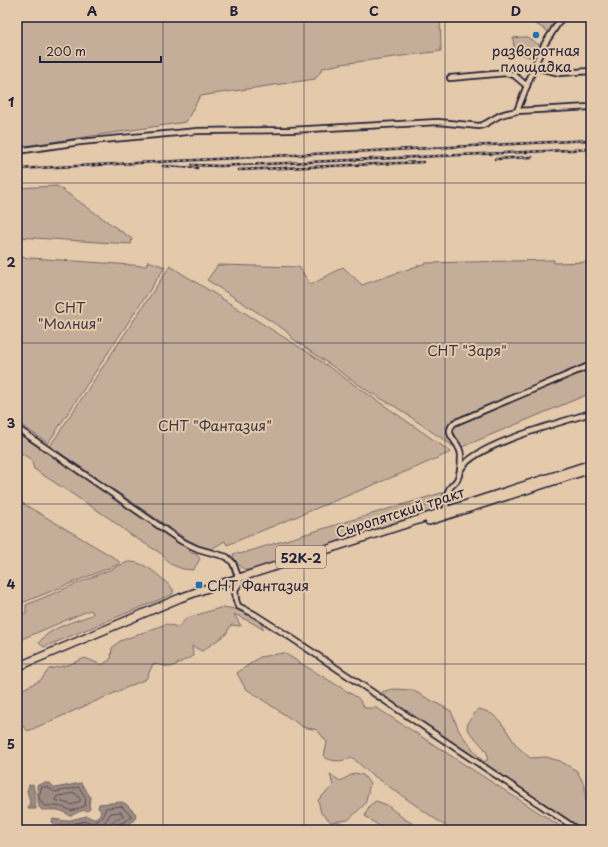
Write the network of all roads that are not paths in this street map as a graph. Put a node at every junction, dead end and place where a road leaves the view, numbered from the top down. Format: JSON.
{"nodes":[{"id":1,"x":562,"y":17,"type":"edge"},
{"id":2,"x":534,"y":67,"type":"junction"},
{"id":3,"x":591,"y":70,"type":"edge"},
{"id":4,"x":450,"y":78,"type":"dead end"},
{"id":5,"x":527,"y":86,"type":"junction"},
{"id":6,"x":591,"y":107,"type":"edge"},
{"id":7,"x":517,"y":111,"type":"junction"},
{"id":8,"x":17,"y":151,"type":"edge"},
{"id":9,"x":591,"y":365,"type":"edge"},
{"id":10,"x":591,"y":412,"type":"edge"},
{"id":11,"x":17,"y":428,"type":"edge"},
{"id":12,"x":591,"y":464,"type":"edge"},
{"id":13,"x":591,"y":469,"type":"edge"},
{"id":14,"x":460,"y":470,"type":"junction"},
{"id":15,"x":446,"y":510,"type":"junction"},
{"id":16,"x":239,"y":580,"type":"junction"},
{"id":17,"x":17,"y":667,"type":"edge"},
{"id":18,"x":17,"y":672,"type":"edge"},
{"id":19,"x":578,"y":830,"type":"edge"}],
"edges":[{"from":1,"to":2,"type":"street"},
{"from":2,"to":3,"type":"street"},
{"from":2,"to":5,"type":"street"},
{"from":4,"to":5,"type":"street"},
{"from":5,"to":7,"type":"street"},
{"from":6,"to":7,"type":"street"},
{"from":7,"to":8,"type":"street"},
{"from":9,"to":14,"type":"street"},
{"from":10,"to":14,"type":"street"},
{"from":11,"to":16,"type":"street"},
{"from":12,"to":15,"type":"main road","name":"Сыропятский тракт","number":"52К-2"},
{"from":13,"to":16,"type":"main road","name":"Сыропятский тракт","number":"52К-2"},
{"from":14,"to":15,"type":"street"},
{"from":15,"to":16,"type":"main road","name":"Сыропятский тракт","number":"52К-2"},
{"from":16,"to":17,"type":"main road","name":"Сыропятский тракт","number":"52К-2"},
{"from":16,"to":18,"type":"main road","name":"Сыропятский тракт","number":"52К-2"},
{"from":16,"to":19,"type":"street"}]}
